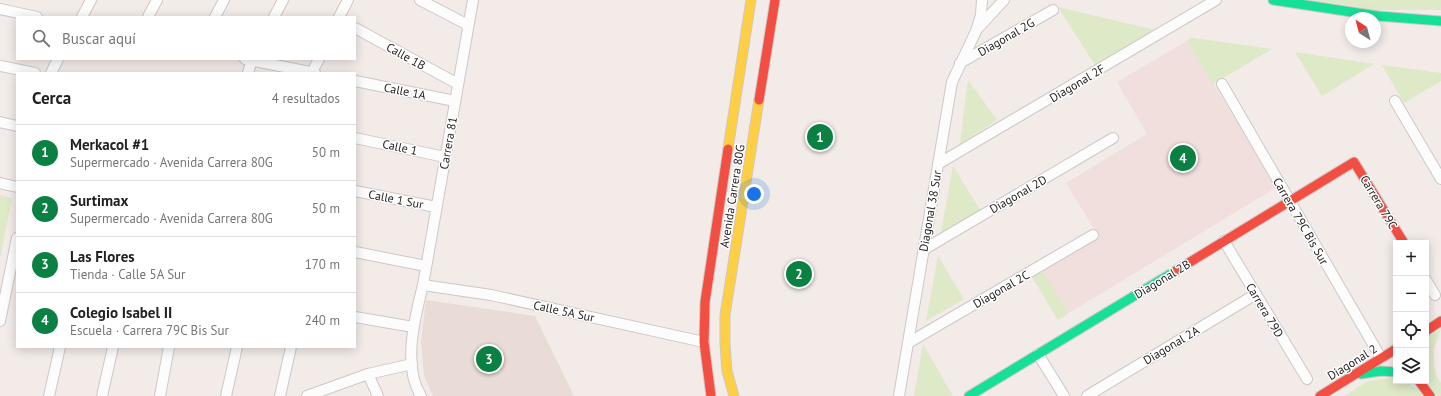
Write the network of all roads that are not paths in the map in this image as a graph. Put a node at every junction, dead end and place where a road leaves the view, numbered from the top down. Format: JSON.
{"nodes":[{"id":1,"x":91,"y":0,"type":"edge"},
{"id":2,"x":157,"y":0,"type":"edge"},
{"id":3,"x":224,"y":0,"type":"edge"},
{"id":4,"x":283,"y":0,"type":"edge"},
{"id":5,"x":348,"y":0,"type":"edge"},
{"id":6,"x":420,"y":0,"type":"edge"},
{"id":7,"x":473,"y":0,"type":"edge"},
{"id":8,"x":752,"y":0,"type":"edge"},
{"id":9,"x":775,"y":0,"type":"edge"},
{"id":10,"x":982,"y":0,"type":"edge"},
{"id":11,"x":1004,"y":0,"type":"edge"},
{"id":12,"x":1216,"y":0,"type":"edge"},
{"id":13,"x":1273,"y":0,"type":"edge"},
{"id":14,"x":0,"y":10,"type":"edge"},
{"id":15,"x":1053,"y":10,"type":"dead end"},
{"id":16,"x":32,"y":16,"type":"edge"},
{"id":17,"x":83,"y":16,"type":"edge"},
{"id":18,"x":149,"y":16,"type":"edge"},
{"id":19,"x":216,"y":16,"type":"edge"},
{"id":20,"x":275,"y":16,"type":"edge"},
{"id":21,"x":340,"y":16,"type":"edge"},
{"id":22,"x":1412,"y":20,"type":"junction"},
{"id":23,"x":1441,"y":21,"type":"edge"},
{"id":24,"x":468,"y":24,"type":"junction"},
{"id":25,"x":1441,"y":28,"type":"edge"},
{"id":26,"x":356,"y":29,"type":"edge"},
{"id":27,"x":976,"y":31,"type":"junction"},
{"id":28,"x":58,"y":60,"type":"edge"},
{"id":29,"x":249,"y":60,"type":"edge"},
{"id":30,"x":254,"y":60,"type":"edge"},
{"id":31,"x":319,"y":60,"type":"edge"},
{"id":32,"x":960,"y":63,"type":"junction"},
{"id":33,"x":0,"y":66,"type":"edge"},
{"id":34,"x":30,"y":72,"type":"edge"},
{"id":35,"x":52,"y":72,"type":"edge"},
{"id":36,"x":248,"y":72,"type":"edge"},
{"id":37,"x":309,"y":72,"type":"edge"},
{"id":38,"x":314,"y":72,"type":"edge"},
{"id":39,"x":356,"y":81,"type":"edge"},
{"id":40,"x":458,"y":84,"type":"junction"},
{"id":41,"x":1222,"y":84,"type":"dead end"},
{"id":42,"x":455,"y":101,"type":"junction"},
{"id":43,"x":1395,"y":101,"type":"dead end"},
{"id":44,"x":0,"y":122,"type":"edge"},
{"id":45,"x":16,"y":126,"type":"edge"},
{"id":46,"x":356,"y":138,"type":"edge"},
{"id":47,"x":1113,"y":138,"type":"dead end"},
{"id":48,"x":445,"y":157,"type":"junction"},
{"id":49,"x":1354,"y":162,"type":"joint"},
{"id":50,"x":938,"y":164,"type":"junction"},
{"id":51,"x":1441,"y":180,"type":"edge"},
{"id":52,"x":0,"y":183,"type":"edge"},
{"id":53,"x":16,"y":186,"type":"edge"},
{"id":54,"x":356,"y":191,"type":"edge"},
{"id":55,"x":1289,"y":201,"type":"junction"},
{"id":56,"x":436,"y":207,"type":"junction"},
{"id":57,"x":1093,"y":235,"type":"dead end"},
{"id":58,"x":1402,"y":240,"type":"edge"},
{"id":59,"x":1224,"y":241,"type":"junction"},
{"id":60,"x":924,"y":250,"type":"junction"},
{"id":61,"x":16,"y":252,"type":"edge"},
{"id":62,"x":356,"y":252,"type":"edge"},
{"id":63,"x":426,"y":266,"type":"junction"},
{"id":64,"x":423,"y":285,"type":"junction"},
{"id":65,"x":1429,"y":285,"type":"edge"},
{"id":66,"x":4,"y":286,"type":"edge"},
{"id":67,"x":1256,"y":294,"type":"junction"},
{"id":68,"x":1435,"y":295,"type":"dead end"},
{"id":69,"x":716,"y":304,"type":"junction"},
{"id":70,"x":356,"y":317,"type":"edge"},
{"id":71,"x":0,"y":321,"type":"edge"},
{"id":72,"x":1441,"y":322,"type":"edge"},
{"id":73,"x":413,"y":327,"type":"junction"},
{"id":74,"x":1429,"y":329,"type":"edge"},
{"id":75,"x":704,"y":342,"type":"junction"},
{"id":76,"x":908,"y":343,"type":"junction"},
{"id":77,"x":60,"y":348,"type":"edge"},
{"id":78,"x":113,"y":348,"type":"edge"},
{"id":79,"x":169,"y":348,"type":"edge"},
{"id":80,"x":237,"y":348,"type":"edge"},
{"id":81,"x":291,"y":348,"type":"edge"},
{"id":82,"x":1393,"y":351,"type":"edge"},
{"id":83,"x":1038,"y":354,"type":"junction"},
{"id":84,"x":1381,"y":358,"type":"junction"},
{"id":85,"x":412,"y":364,"type":"junction"},
{"id":86,"x":1393,"y":372,"type":"edge"},
{"id":87,"x":368,"y":374,"type":"junction"},
{"id":88,"x":1351,"y":377,"type":"junction"},
{"id":89,"x":1307,"y":379,"type":"dead end"},
{"id":90,"x":1420,"y":384,"type":"edge"},
{"id":91,"x":310,"y":395,"type":"edge"},
{"id":92,"x":49,"y":396,"type":"edge"},
{"id":93,"x":102,"y":396,"type":"edge"},
{"id":94,"x":160,"y":396,"type":"edge"},
{"id":95,"x":226,"y":396,"type":"edge"},
{"id":96,"x":280,"y":396,"type":"edge"},
{"id":97,"x":378,"y":396,"type":"edge"},
{"id":98,"x":421,"y":396,"type":"edge"},
{"id":99,"x":711,"y":396,"type":"edge"},
{"id":100,"x":734,"y":396,"type":"edge"},
{"id":101,"x":899,"y":396,"type":"edge"},
{"id":102,"x":971,"y":396,"type":"edge"},
{"id":103,"x":1064,"y":396,"type":"edge"},
{"id":104,"x":1087,"y":396,"type":"edge"},
{"id":105,"x":1320,"y":396,"type":"edge"},
{"id":106,"x":1430,"y":396,"type":"edge"}],
"edges":[{"from":1,"to":17,"type":"street"},
{"from":2,"to":18,"type":"street"},
{"from":3,"to":19,"type":"street"},
{"from":4,"to":20,"type":"street"},
{"from":5,"to":21,"type":"street"},
{"from":6,"to":24,"type":"street"},
{"from":7,"to":24,"type":"street","name":"Carrera 81"},
{"from":8,"to":69,"type":"main road","name":"Avenida Carrera 80G"},
{"from":9,"to":69,"type":"main road","name":"Avenida Carrera 80G"},
{"from":10,"to":27,"type":"street","name":"Diagonal 38 Sur"},
{"from":11,"to":27,"type":"street","name":"Diagonal 38 Sur"},
{"from":12,"to":50,"type":"street","name":"Diagonal 2F"},
{"from":13,"to":22,"type":"main road"},
{"from":14,"to":16,"type":"street"},
{"from":15,"to":32,"type":"street","name":"Diagonal 2G"},
{"from":22,"to":23,"type":"main road"},
{"from":22,"to":25,"type":"main road"},
{"from":24,"to":40,"type":"street","name":"Carrera 81"},
{"from":26,"to":40,"type":"street","name":"Calle 1B"},
{"from":27,"to":32,"type":"street","name":"Diagonal 38 Sur"},
{"from":28,"to":35,"type":"street"},
{"from":29,"to":36,"type":"street"},
{"from":30,"to":37,"type":"street"},
{"from":31,"to":38,"type":"street"},
{"from":32,"to":50,"type":"street","name":"Diagonal 38 Sur"},
{"from":33,"to":34,"type":"street"},
{"from":39,"to":42,"type":"street","name":"Calle 1A"},
{"from":40,"to":42,"type":"street","name":"Carrera 81"},
{"from":41,"to":55,"type":"street","name":"Carrera 79C Bis Sur"},
{"from":42,"to":48,"type":"street","name":"Carrera 81"},
{"from":43,"to":51,"type":"street"},
{"from":44,"to":45,"type":"street"},
{"from":46,"to":48,"type":"street","name":"Calle 1"},
{"from":47,"to":60,"type":"street","name":"Diagonal 2D"},
{"from":48,"to":56,"type":"street","name":"Carrera 81"},
{"from":49,"to":55,"type":"main road","name":"Diagonal 2B"},
{"from":49,"to":58,"type":"main road","name":"Carrera 79C"},
{"from":50,"to":60,"type":"street","name":"Diagonal 38 Sur"},
{"from":52,"to":53,"type":"street"},
{"from":54,"to":56,"type":"street","name":"Calle 1 Sur"},
{"from":55,"to":59,"type":"main road","name":"Diagonal 2B"},
{"from":55,"to":84,"type":"street","name":"Carrera 79C Bis Sur"},
{"from":56,"to":63,"type":"street","name":"Carrera 81"},
{"from":57,"to":76,"type":"street","name":"Diagonal 2C"},
{"from":59,"to":67,"type":"street","name":"Carrera 79D"},
{"from":59,"to":83,"type":"main road","name":"Diagonal 2B"},
{"from":60,"to":76,"type":"street","name":"Diagonal 38 Sur"},
{"from":61,"to":66,"type":"street"},
{"from":62,"to":63,"type":"street"},
{"from":63,"to":64,"type":"street","name":"Carrera 81"},
{"from":64,"to":73,"type":"street","name":"Carrera 81"},
{"from":64,"to":75,"type":"street","name":"Calle 5A Sur"},
{"from":65,"to":68,"type":"street"},
{"from":66,"to":71,"type":"street"},
{"from":67,"to":89,"type":"street","name":"Carrera 79D"},
{"from":67,"to":104,"type":"street","name":"Diagonal 2A"},
{"from":69,"to":75,"type":"main road","name":"Avenida Carrera 80G"},
{"from":69,"to":100,"type":"main road","name":"Avenida Carrera 80G"},
{"from":70,"to":73,"type":"street"},
{"from":72,"to":74,"type":"main road"},
{"from":73,"to":85,"type":"street","name":"Carrera 81"},
{"from":75,"to":99,"type":"main road","name":"Avenida Carrera 80G"},
{"from":76,"to":101,"type":"street","name":"Diagonal 38 Sur"},
{"from":77,"to":92,"type":"street"},
{"from":78,"to":93,"type":"street"},
{"from":79,"to":94,"type":"street"},
{"from":80,"to":95,"type":"street"},
{"from":81,"to":96,"type":"street"},
{"from":82,"to":84,"type":"main road","name":"Diagonal 2"},
{"from":83,"to":102,"type":"main road","name":"Diagonal 2B"},
{"from":83,"to":103,"type":"street"},
{"from":84,"to":88,"type":"main road","name":"Diagonal 2"},
{"from":85,"to":87,"type":"street"},
{"from":85,"to":98,"type":"street","name":"Carrera 81"},
{"from":86,"to":88,"type":"main road"},
{"from":87,"to":91,"type":"street"},
{"from":87,"to":97,"type":"street"},
{"from":88,"to":105,"type":"main road","name":"Diagonal 2"},
{"from":90,"to":106,"type":"main road"}]}
